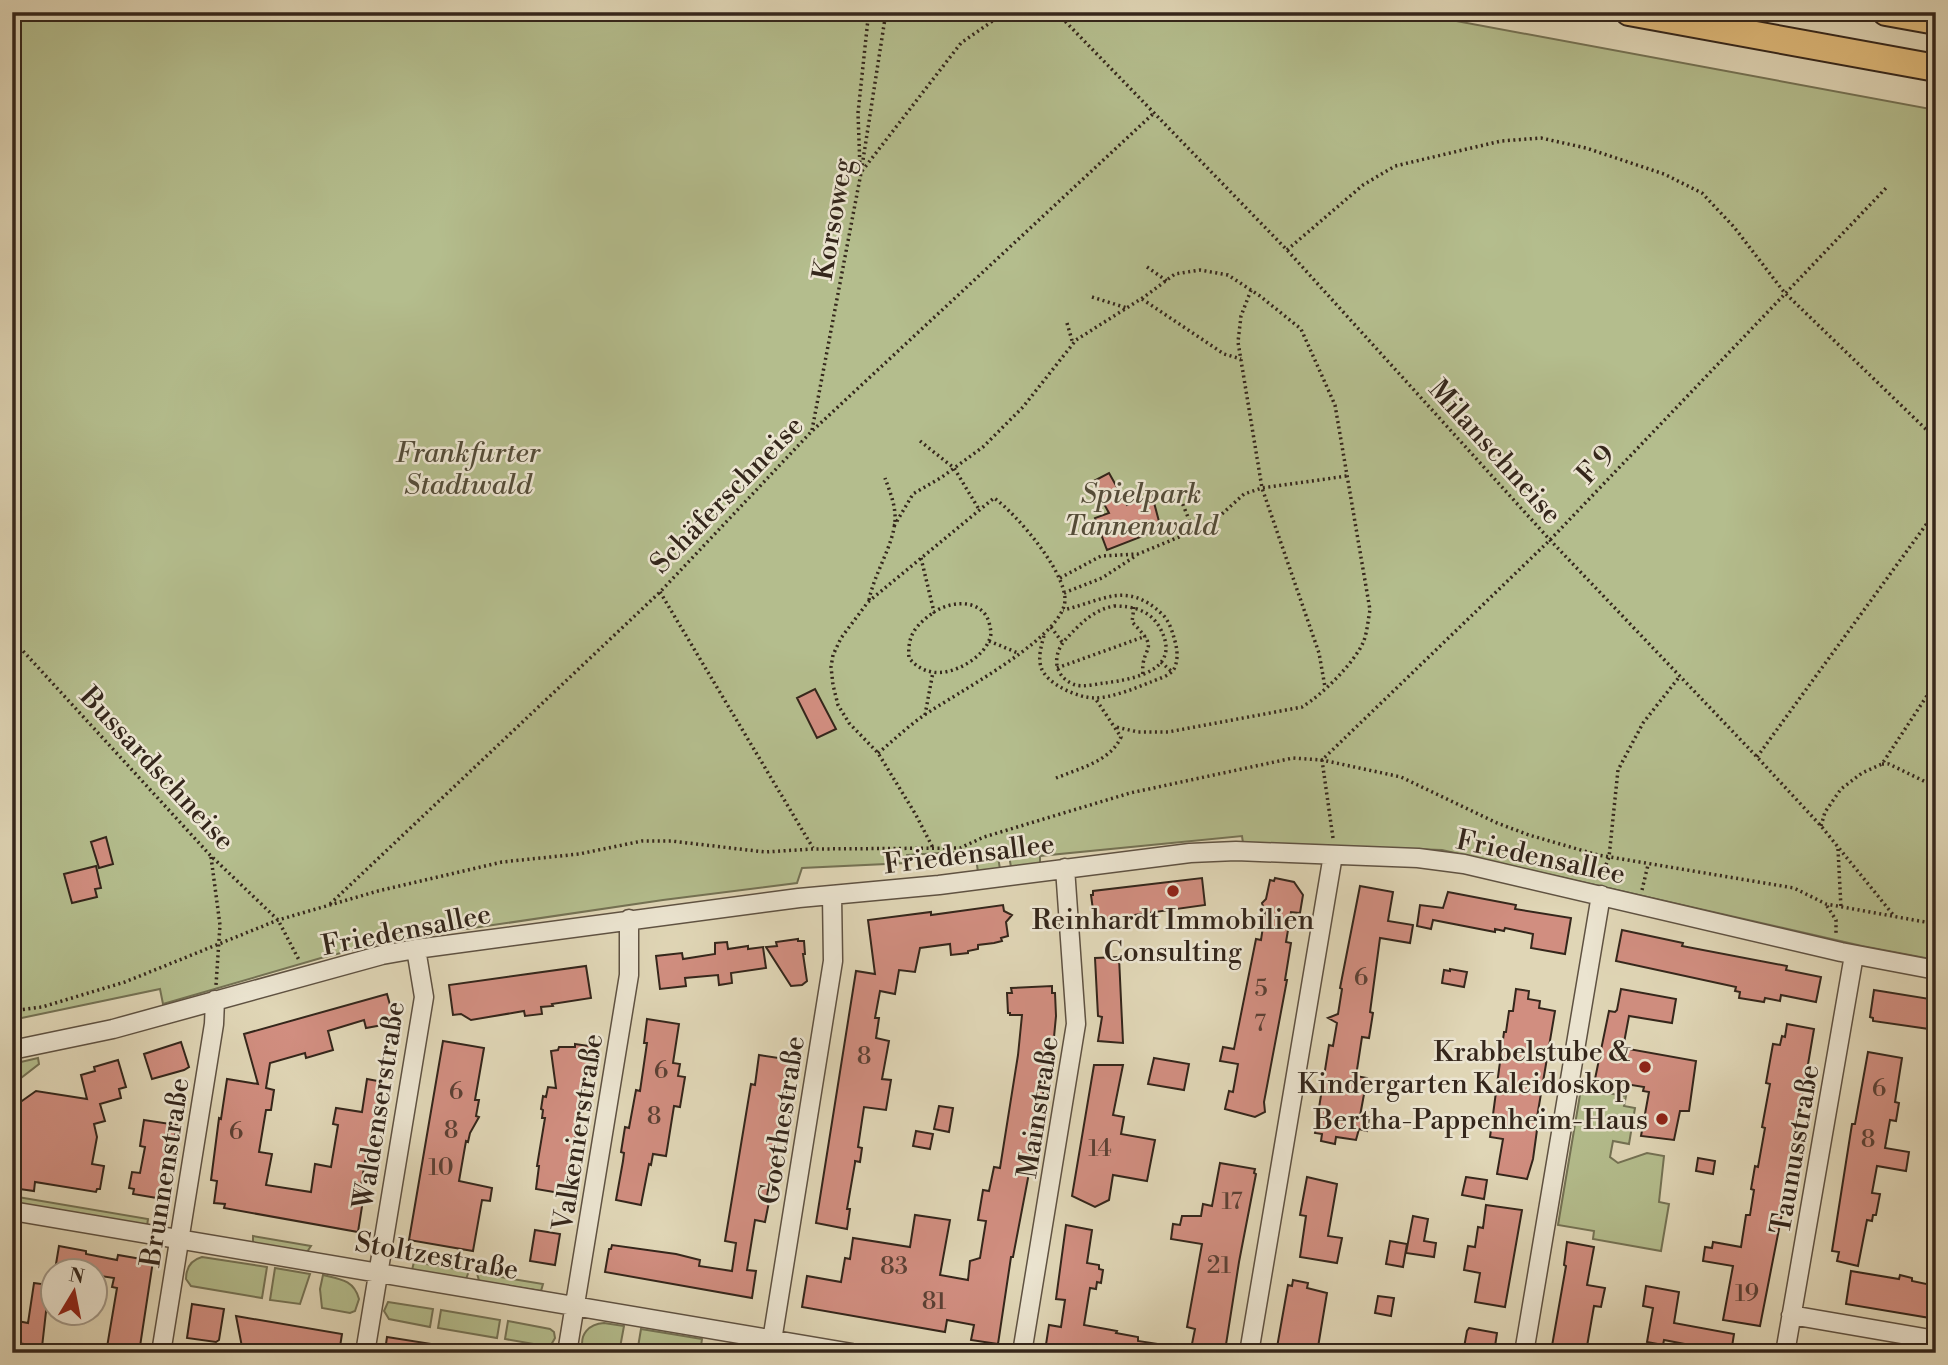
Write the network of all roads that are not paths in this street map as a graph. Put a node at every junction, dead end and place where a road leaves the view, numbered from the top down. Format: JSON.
{"nodes":[{"id":1,"x":1629,"y":12,"type":"edge"},
{"id":2,"x":1886,"y":12,"type":"edge"},
{"id":3,"x":1936,"y":21,"type":"edge"},
{"id":4,"x":1936,"y":68,"type":"edge"},
{"id":5,"x":1333,"y":855,"type":"junction"},
{"id":6,"x":1065,"y":868,"type":"junction"},
{"id":7,"x":832,"y":895,"type":"junction"},
{"id":8,"x":1601,"y":895,"type":"junction"},
{"id":9,"x":629,"y":919,"type":"junction"},
{"id":10,"x":416,"y":949,"type":"junction"},
{"id":11,"x":1848,"y":953,"type":"junction"},
{"id":12,"x":1936,"y":970,"type":"edge"},
{"id":13,"x":215,"y":1000,"type":"junction"},
{"id":14,"x":12,"y":1050,"type":"edge"},
{"id":15,"x":12,"y":1211,"type":"edge"},
{"id":16,"x":180,"y":1239,"type":"junction"},
{"id":17,"x":378,"y":1271,"type":"junction"},
{"id":18,"x":575,"y":1306,"type":"junction"},
{"id":19,"x":1791,"y":1315,"type":"junction"},
{"id":20,"x":1936,"y":1340,"type":"edge"},
{"id":21,"x":771,"y":1346,"type":"edge"},
{"id":22,"x":161,"y":1353,"type":"edge"},
{"id":23,"x":365,"y":1353,"type":"edge"},
{"id":24,"x":567,"y":1353,"type":"edge"},
{"id":25,"x":852,"y":1353,"type":"edge"},
{"id":26,"x":1023,"y":1353,"type":"edge"},
{"id":27,"x":1248,"y":1353,"type":"edge"},
{"id":28,"x":1524,"y":1353,"type":"edge"},
{"id":29,"x":1785,"y":1353,"type":"edge"}],
"edges":[{"from":1,"to":4,"type":"highway"},
{"from":2,"to":3,"type":"highway"},
{"from":5,"to":6,"type":"street","name":"Friedensallee"},
{"from":5,"to":8,"type":"street","name":"Friedensallee"},
{"from":5,"to":27,"type":"street"},
{"from":6,"to":7,"type":"street","name":"Friedensallee"},
{"from":6,"to":26,"type":"street","name":"Mainstraße"},
{"from":7,"to":9,"type":"street","name":"Friedensallee"},
{"from":7,"to":21,"type":"street","name":"Goethestraße"},
{"from":8,"to":11,"type":"street","name":"Friedensallee"},
{"from":8,"to":28,"type":"street"},
{"from":9,"to":10,"type":"street","name":"Friedensallee"},
{"from":9,"to":18,"type":"street","name":"Valkenierstraße"},
{"from":10,"to":13,"type":"street","name":"Friedensallee"},
{"from":10,"to":17,"type":"street","name":"Waldenserstraße"},
{"from":11,"to":12,"type":"street","name":"Friedensallee"},
{"from":11,"to":19,"type":"street","name":"Taunusstraße"},
{"from":13,"to":14,"type":"street","name":"Friedensallee"},
{"from":13,"to":16,"type":"street","name":"Brunnenstraße"},
{"from":15,"to":16,"type":"street","name":"Stoltzestraße"},
{"from":16,"to":17,"type":"street","name":"Stoltzestraße"},
{"from":16,"to":22,"type":"street","name":"Brunnenstraße"},
{"from":17,"to":18,"type":"street","name":"Stoltzestraße"},
{"from":17,"to":23,"type":"street","name":"Waldenserstraße"},
{"from":18,"to":21,"type":"street","name":"Stoltzestraße"},
{"from":18,"to":24,"type":"street","name":"Valkenierstraße"},
{"from":19,"to":20,"type":"street"},
{"from":19,"to":29,"type":"street","name":"Taunusstraße"},
{"from":21,"to":25,"type":"street","name":"Stoltzestraße"}]}
